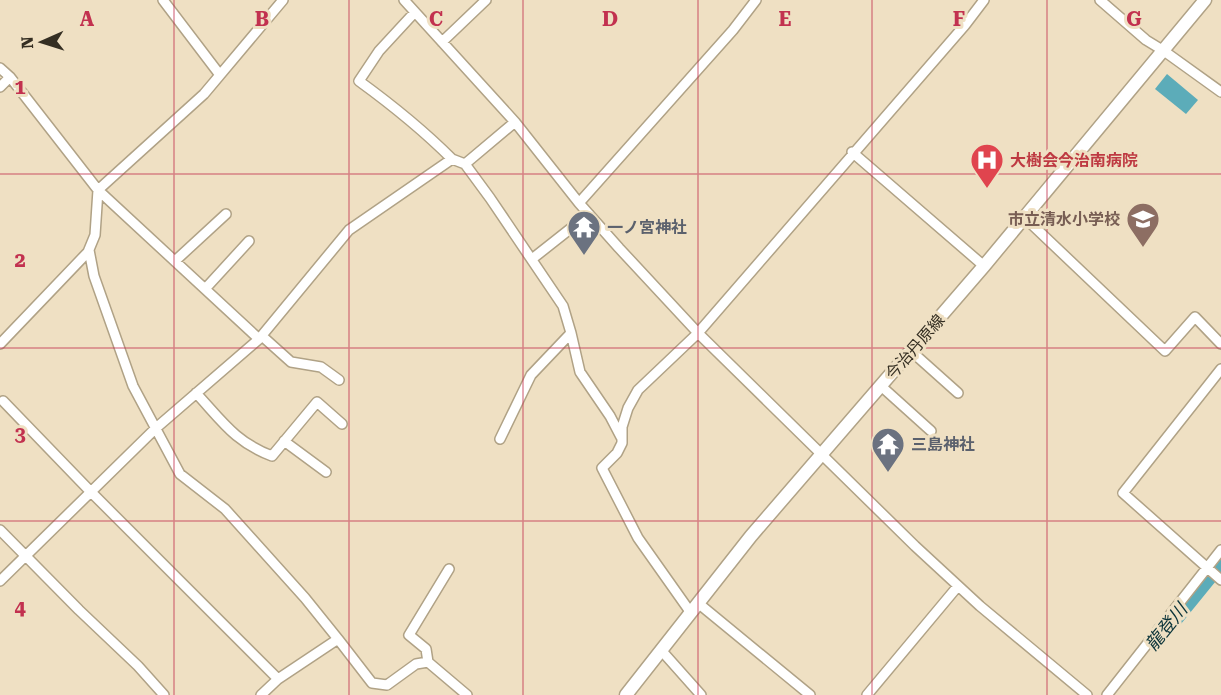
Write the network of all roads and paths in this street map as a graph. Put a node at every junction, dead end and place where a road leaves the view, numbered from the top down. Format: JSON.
{"nodes":[{"id":1,"x":163,"y":0,"type":"edge"},
{"id":2,"x":283,"y":0,"type":"edge"},
{"id":3,"x":404,"y":0,"type":"edge"},
{"id":4,"x":486,"y":0,"type":"edge"},
{"id":5,"x":756,"y":0,"type":"edge"},
{"id":6,"x":984,"y":0,"type":"edge"},
{"id":7,"x":1100,"y":0,"type":"edge"},
{"id":8,"x":1205,"y":0,"type":"edge"},
{"id":9,"x":415,"y":12,"type":"junction"},
{"id":10,"x":442,"y":42,"type":"junction"},
{"id":11,"x":1164,"y":51,"type":"junction"},
{"id":12,"x":0,"y":68,"type":"edge"},
{"id":13,"x":220,"y":75,"type":"junction"},
{"id":14,"x":10,"y":77,"type":"junction"},
{"id":15,"x":0,"y":87,"type":"edge"},
{"id":16,"x":1221,"y":92,"type":"edge"},
{"id":17,"x":515,"y":122,"type":"junction"},
{"id":18,"x":852,"y":152,"type":"junction"},
{"id":19,"x":452,"y":159,"type":"junction"},
{"id":20,"x":465,"y":164,"type":"junction"},
{"id":21,"x":98,"y":190,"type":"junction"},
{"id":22,"x":579,"y":204,"type":"junction"},
{"id":23,"x":226,"y":214,"type":"dead end"},
{"id":24,"x":589,"y":214,"type":"junction"},
{"id":25,"x":1024,"y":217,"type":"junction"},
{"id":26,"x":249,"y":241,"type":"dead end"},
{"id":27,"x":89,"y":250,"type":"junction"},
{"id":28,"x":532,"y":259,"type":"junction"},
{"id":29,"x":175,"y":261,"type":"junction"},
{"id":30,"x":984,"y":266,"type":"junction"},
{"id":31,"x":205,"y":289,"type":"junction"},
{"id":32,"x":571,"y":333,"type":"junction"},
{"id":33,"x":698,"y":333,"type":"junction"},
{"id":34,"x":261,"y":338,"type":"junction"},
{"id":35,"x":1220,"y":341,"type":"edge"},
{"id":36,"x":0,"y":344,"type":"edge"},
{"id":37,"x":910,"y":351,"type":"junction"},
{"id":38,"x":1221,"y":369,"type":"edge"},
{"id":39,"x":339,"y":380,"type":"dead end"},
{"id":40,"x":881,"y":386,"type":"junction"},
{"id":41,"x":196,"y":393,"type":"junction"},
{"id":42,"x":958,"y":393,"type":"dead end"},
{"id":43,"x":3,"y":400,"type":"dead end"},
{"id":44,"x":342,"y":424,"type":"dead end"},
{"id":45,"x":156,"y":428,"type":"junction"},
{"id":46,"x":931,"y":430,"type":"dead end"},
{"id":47,"x":500,"y":439,"type":"dead end"},
{"id":48,"x":622,"y":439,"type":"junction"},
{"id":49,"x":284,"y":441,"type":"junction"},
{"id":50,"x":822,"y":453,"type":"junction"},
{"id":51,"x":326,"y":472,"type":"dead end"},
{"id":52,"x":90,"y":491,"type":"junction"},
{"id":53,"x":0,"y":530,"type":"edge"},
{"id":54,"x":1221,"y":550,"type":"edge"},
{"id":55,"x":25,"y":556,"type":"junction"},
{"id":56,"x":1206,"y":568,"type":"junction"},
{"id":57,"x":449,"y":569,"type":"dead end"},
{"id":58,"x":1221,"y":580,"type":"edge"},
{"id":59,"x":0,"y":581,"type":"edge"},
{"id":60,"x":958,"y":586,"type":"junction"},
{"id":61,"x":695,"y":608,"type":"junction"},
{"id":62,"x":338,"y":639,"type":"junction"},
{"id":63,"x":661,"y":650,"type":"junction"},
{"id":64,"x":428,"y":662,"type":"junction"},
{"id":65,"x":278,"y":679,"type":"junction"},
{"id":66,"x":164,"y":695,"type":"edge"},
{"id":67,"x":261,"y":695,"type":"edge"},
{"id":68,"x":467,"y":695,"type":"edge"},
{"id":69,"x":626,"y":695,"type":"edge"},
{"id":70,"x":701,"y":695,"type":"edge"},
{"id":71,"x":810,"y":695,"type":"edge"},
{"id":72,"x":867,"y":695,"type":"edge"},
{"id":73,"x":1087,"y":695,"type":"edge"},
{"id":74,"x":1107,"y":695,"type":"edge"}],
"edges":[{"from":1,"to":13,"type":"street"},
{"from":2,"to":13,"type":"street"},
{"from":3,"to":9,"type":"street"},
{"from":4,"to":10,"type":"street"},
{"from":5,"to":22,"type":"street"},
{"from":6,"to":18,"type":"street"},
{"from":7,"to":11,"type":"street"},
{"from":8,"to":11,"type":"main road","name":"今治丹原線"},
{"from":9,"to":10,"type":"street"},
{"from":9,"to":19,"type":"street"},
{"from":10,"to":17,"type":"street"},
{"from":11,"to":16,"type":"street"},
{"from":11,"to":25,"type":"main road","name":"今治丹原線"},
{"from":12,"to":14,"type":"street"},
{"from":13,"to":21,"type":"street"},
{"from":14,"to":15,"type":"street"},
{"from":14,"to":21,"type":"street"},
{"from":17,"to":20,"type":"street"},
{"from":17,"to":22,"type":"street"},
{"from":18,"to":30,"type":"street"},
{"from":18,"to":33,"type":"street"},
{"from":19,"to":20,"type":"street"},
{"from":19,"to":34,"type":"street"},
{"from":20,"to":28,"type":"street"},
{"from":21,"to":27,"type":"street"},
{"from":21,"to":29,"type":"street"},
{"from":22,"to":24,"type":"street"},
{"from":23,"to":29,"type":"street"},
{"from":24,"to":28,"type":"street"},
{"from":24,"to":33,"type":"street"},
{"from":25,"to":30,"type":"main road","name":"今治丹原線"},
{"from":25,"to":35,"type":"street"},
{"from":26,"to":31,"type":"street"},
{"from":27,"to":36,"type":"street"},
{"from":27,"to":45,"type":"street"},
{"from":28,"to":32,"type":"street"},
{"from":29,"to":31,"type":"street"},
{"from":30,"to":37,"type":"main road","name":"今治丹原線"},
{"from":31,"to":34,"type":"street"},
{"from":32,"to":47,"type":"street"},
{"from":32,"to":48,"type":"street"},
{"from":33,"to":48,"type":"street"},
{"from":33,"to":50,"type":"street"},
{"from":34,"to":39,"type":"street"},
{"from":34,"to":41,"type":"street"},
{"from":37,"to":40,"type":"main road","name":"今治丹原線"},
{"from":37,"to":42,"type":"street"},
{"from":38,"to":56,"type":"street"},
{"from":40,"to":46,"type":"street"},
{"from":40,"to":50,"type":"main road","name":"今治丹原線"},
{"from":41,"to":45,"type":"street"},
{"from":41,"to":49,"type":"street"},
{"from":43,"to":52,"type":"street"},
{"from":44,"to":49,"type":"street"},
{"from":45,"to":52,"type":"street"},
{"from":45,"to":62,"type":"street"},
{"from":48,"to":61,"type":"street"},
{"from":49,"to":51,"type":"street"},
{"from":50,"to":60,"type":"street"},
{"from":50,"to":61,"type":"main road","name":"今治丹原線"},
{"from":52,"to":55,"type":"street"},
{"from":52,"to":65,"type":"street"},
{"from":53,"to":55,"type":"street"},
{"from":54,"to":56,"type":"street"},
{"from":55,"to":59,"type":"street"},
{"from":55,"to":66,"type":"street"},
{"from":56,"to":58,"type":"street"},
{"from":56,"to":74,"type":"street"},
{"from":57,"to":64,"type":"street"},
{"from":60,"to":72,"type":"street"},
{"from":60,"to":73,"type":"street"},
{"from":61,"to":63,"type":"main road","name":"今治丹原線"},
{"from":61,"to":71,"type":"street"},
{"from":62,"to":64,"type":"street"},
{"from":62,"to":65,"type":"street"},
{"from":63,"to":69,"type":"main road","name":"今治丹原線"},
{"from":63,"to":70,"type":"street"},
{"from":64,"to":68,"type":"street"},
{"from":65,"to":67,"type":"street"}]}
